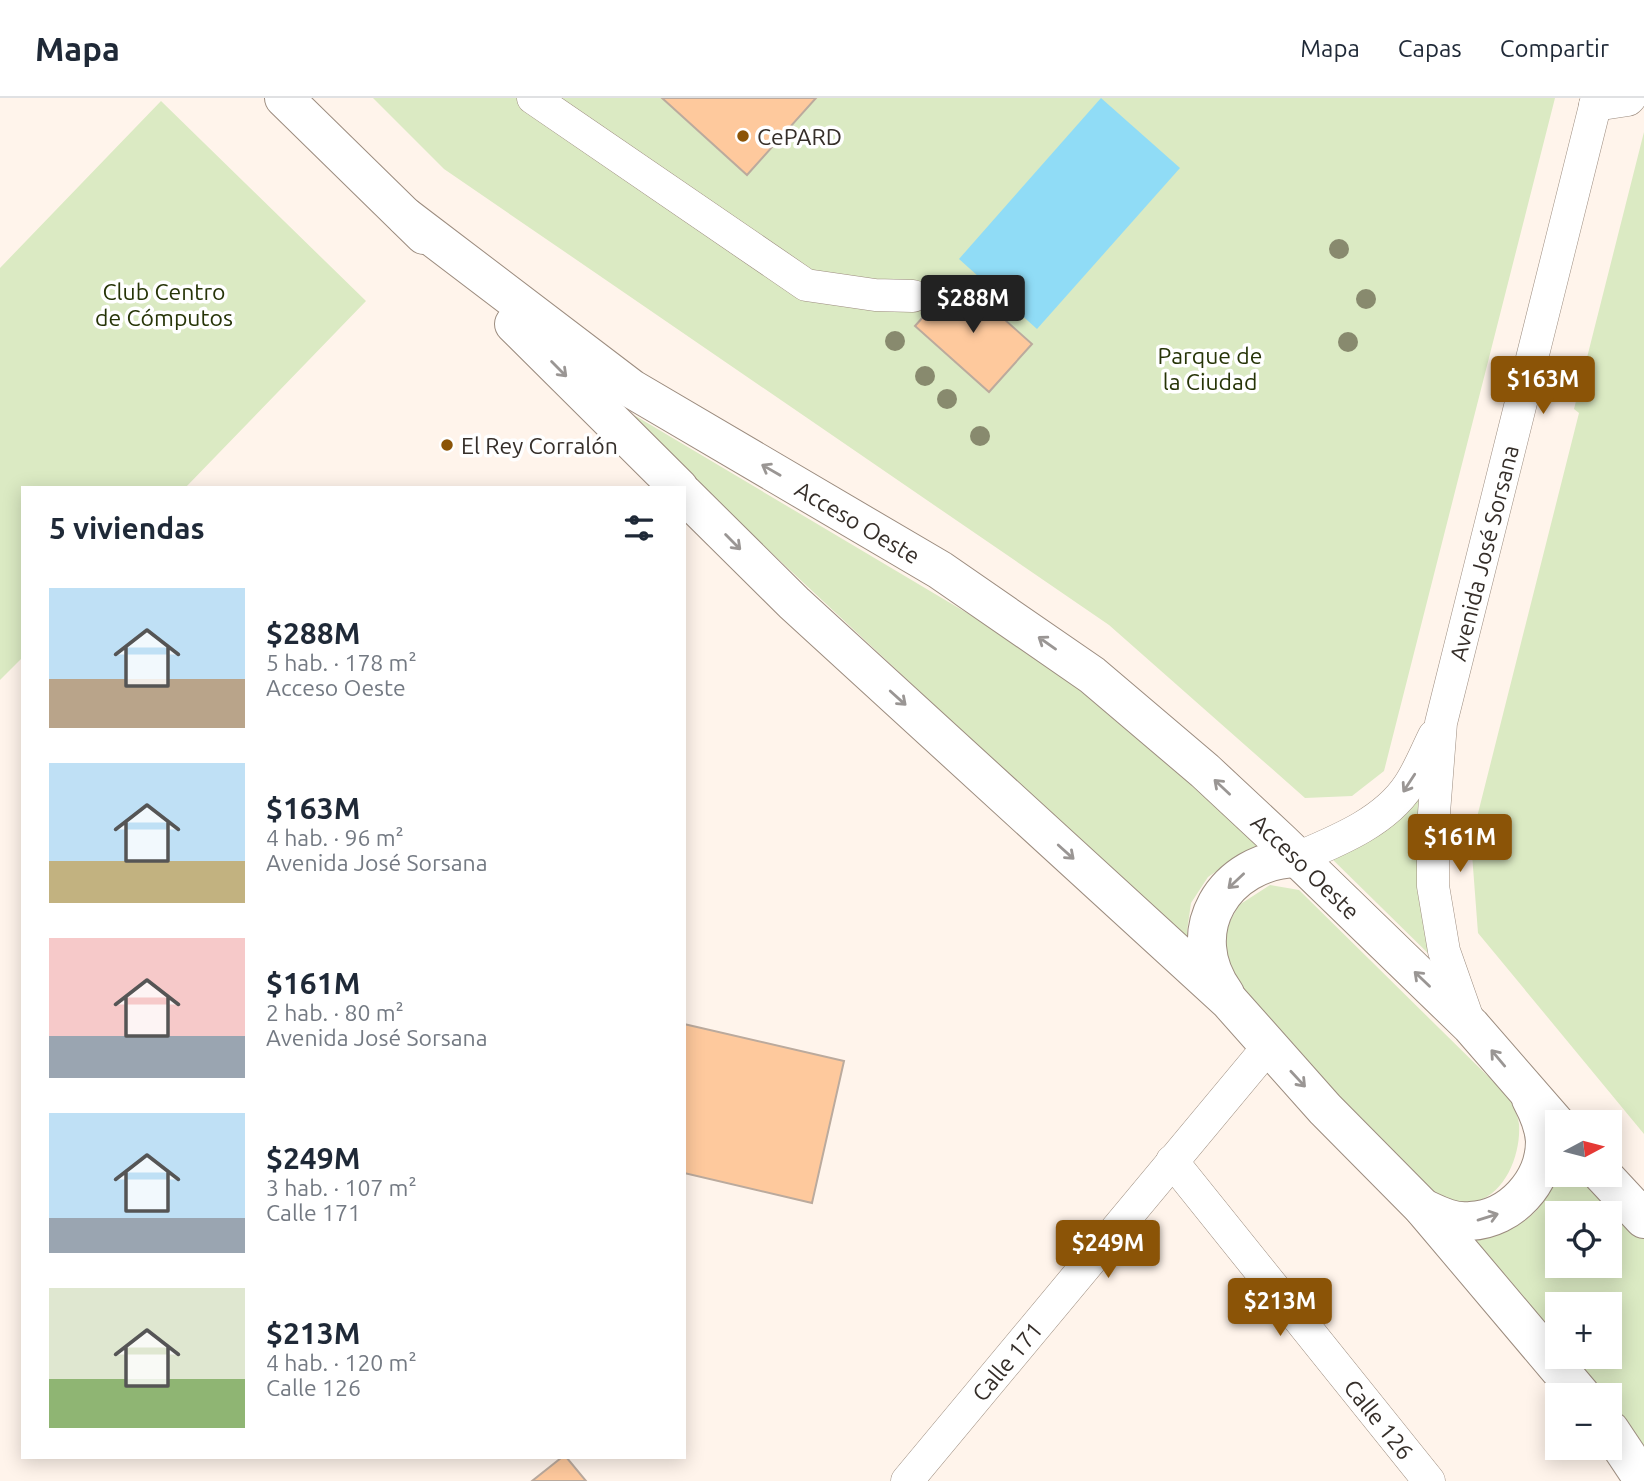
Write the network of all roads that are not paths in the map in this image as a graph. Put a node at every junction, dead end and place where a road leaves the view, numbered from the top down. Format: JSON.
{"nodes":[{"id":1,"x":284,"y":98,"type":"edge"},
{"id":2,"x":533,"y":98,"type":"edge"},
{"id":3,"x":1630,"y":98,"type":"edge"},
{"id":4,"x":1596,"y":102,"type":"edge"},
{"id":5,"x":406,"y":217,"type":"junction"},
{"id":6,"x":913,"y":296,"type":"dead end"},
{"id":7,"x":677,"y":486,"type":"edge"},
{"id":8,"x":686,"y":496,"type":"edge"},
{"id":9,"x":1441,"y":723,"type":"junction"},
{"id":10,"x":1297,"y":858,"type":"junction"},
{"id":11,"x":1229,"y":1001,"type":"junction"},
{"id":12,"x":1471,"y":1026,"type":"junction"},
{"id":13,"x":1268,"y":1047,"type":"junction"},
{"id":14,"x":1528,"y":1094,"type":"junction"},
{"id":15,"x":1545,"y":1112,"type":"edge"},
{"id":16,"x":1172,"y":1161,"type":"junction"},
{"id":17,"x":1614,"y":1187,"type":"edge"},
{"id":18,"x":1423,"y":1208,"type":"junction"},
{"id":19,"x":1644,"y":1219,"type":"edge"},
{"id":20,"x":1571,"y":1383,"type":"edge"},
{"id":21,"x":1622,"y":1448,"type":"edge"},
{"id":22,"x":907,"y":1481,"type":"edge"},
{"id":23,"x":1429,"y":1481,"type":"edge"},
{"id":24,"x":1644,"y":1481,"type":"edge"}],
"edges":[{"from":1,"to":5,"type":"highway"},
{"from":2,"to":6,"type":"street"},
{"from":3,"to":4,"type":"street"},
{"from":4,"to":9,"type":"street","name":"Avenida José Sorsana"},
{"from":5,"to":7,"type":"highway","one_way":true},
{"from":10,"to":5,"type":"highway","name":"Acceso Oeste","one_way":true},
{"from":8,"to":11,"type":"highway","one_way":true},
{"from":9,"to":10,"type":"street","name":"Avenida José Sorsana","one_way":true},
{"from":9,"to":12,"type":"street","name":"Avenida José Sorsana"},
{"from":10,"to":11,"type":"highway","one_way":true},
{"from":12,"to":10,"type":"highway","name":"Acceso Oeste","one_way":true},
{"from":11,"to":13,"type":"highway"},
{"from":14,"to":12,"type":"highway","name":"Acceso Oeste","one_way":true},
{"from":13,"to":16,"type":"street","name":"Calle 171"},
{"from":13,"to":18,"type":"highway","one_way":true},
{"from":14,"to":15,"type":"highway","name":"Acceso Oeste"},
{"from":18,"to":14,"type":"highway","one_way":true},
{"from":16,"to":22,"type":"street","name":"Calle 171"},
{"from":16,"to":23,"type":"street","name":"Calle 126"},
{"from":17,"to":19,"type":"highway"},
{"from":18,"to":20,"type":"highway"},
{"from":21,"to":24,"type":"highway"}]}
